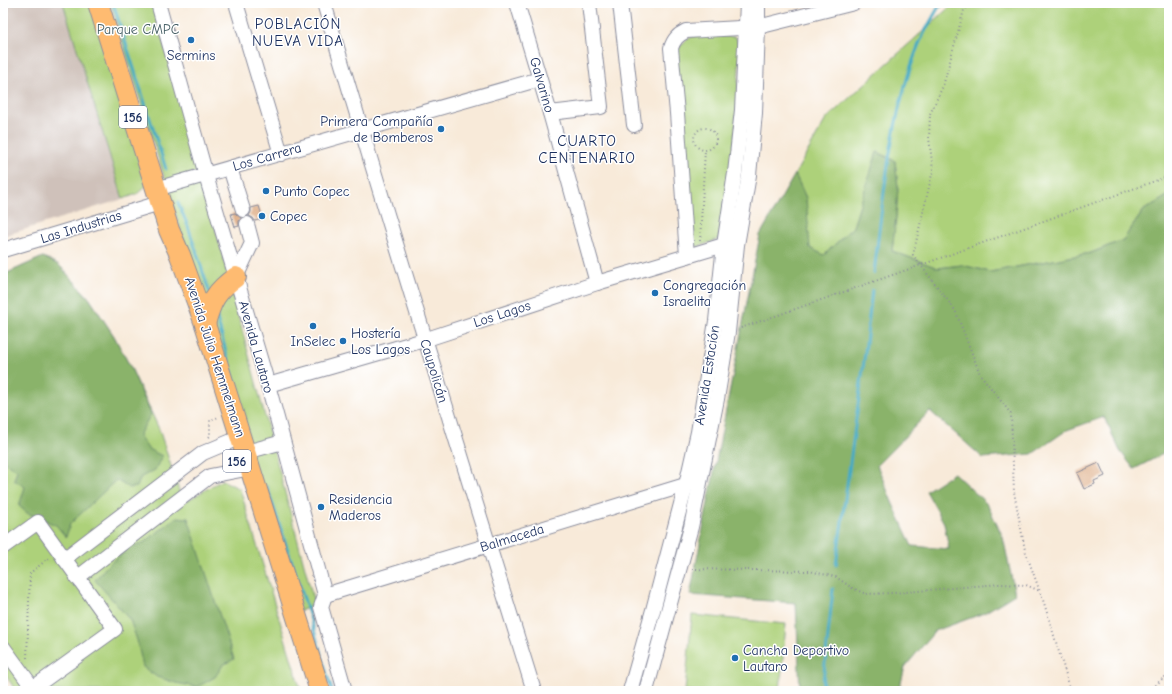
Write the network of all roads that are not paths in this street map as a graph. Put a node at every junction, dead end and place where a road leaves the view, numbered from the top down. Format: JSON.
{"nodes":[{"id":1,"x":98,"y":3,"type":"edge"},
{"id":2,"x":158,"y":3,"type":"edge"},
{"id":3,"x":236,"y":3,"type":"edge"},
{"id":4,"x":324,"y":3,"type":"edge"},
{"id":5,"x":517,"y":3,"type":"edge"},
{"id":6,"x":525,"y":3,"type":"edge"},
{"id":7,"x":589,"y":3,"type":"edge"},
{"id":8,"x":620,"y":3,"type":"edge"},
{"id":9,"x":747,"y":3,"type":"edge"},
{"id":10,"x":758,"y":3,"type":"edge"},
{"id":11,"x":854,"y":3,"type":"edge"},
{"id":12,"x":752,"y":27,"type":"junction"},
{"id":13,"x":526,"y":30,"type":"junction"},
{"id":14,"x":540,"y":79,"type":"junction"},
{"id":15,"x":550,"y":113,"type":"junction"},
{"id":16,"x":634,"y":126,"type":"dead end"},
{"id":17,"x":361,"y":130,"type":"junction"},
{"id":18,"x":280,"y":154,"type":"junction"},
{"id":19,"x":230,"y":168,"type":"junction"},
{"id":20,"x":206,"y":175,"type":"junction"},
{"id":21,"x":158,"y":196,"type":"junction"},
{"id":22,"x":169,"y":230,"type":"junction"},
{"id":23,"x":730,"y":245,"type":"junction"},
{"id":24,"x":3,"y":250,"type":"edge"},
{"id":25,"x":693,"y":254,"type":"junction"},
{"id":26,"x":236,"y":277,"type":"junction"},
{"id":27,"x":597,"y":283,"type":"junction"},
{"id":28,"x":206,"y":324,"type":"junction"},
{"id":29,"x":424,"y":340,"type":"junction"},
{"id":30,"x":268,"y":385,"type":"junction"},
{"id":31,"x":283,"y":442,"type":"junction"},
{"id":32,"x":242,"y":454,"type":"junction"},
{"id":33,"x":700,"y":481,"type":"junction"},
{"id":34,"x":686,"y":485,"type":"junction"},
{"id":35,"x":489,"y":545,"type":"junction"},
{"id":36,"x":3,"y":547,"type":"edge"},
{"id":37,"x":64,"y":559,"type":"junction"},
{"id":38,"x":665,"y":566,"type":"junction"},
{"id":39,"x":680,"y":569,"type":"junction"},
{"id":40,"x":77,"y":578,"type":"junction"},
{"id":41,"x":325,"y":595,"type":"junction"},
{"id":42,"x":3,"y":647,"type":"edge"},
{"id":43,"x":31,"y":690,"type":"edge"},
{"id":44,"x":307,"y":691,"type":"edge"},
{"id":45,"x":320,"y":691,"type":"edge"},
{"id":46,"x":345,"y":691,"type":"edge"},
{"id":47,"x":534,"y":691,"type":"edge"},
{"id":48,"x":630,"y":691,"type":"edge"},
{"id":49,"x":646,"y":691,"type":"edge"}],
"edges":[{"from":1,"to":21,"type":"highway","name":"Avenida Julio Hemmelmann","number":"156"},
{"from":2,"to":20,"type":"street","name":"Avenida Lautaro"},
{"from":3,"to":18,"type":"street"},
{"from":4,"to":17,"type":"street","name":"Caupolicán"},
{"from":5,"to":13,"type":"street","name":"Galvarino"},
{"from":6,"to":13,"type":"street"},
{"from":7,"to":15,"type":"street"},
{"from":8,"to":16,"type":"street"},
{"from":9,"to":12,"type":"street","name":"Avenida Estación"},
{"from":10,"to":12,"type":"street","name":"Avenida Estación"},
{"from":11,"to":12,"type":"street"},
{"from":12,"to":23,"type":"street","name":"Avenida Estación"},
{"from":12,"to":25,"type":"street"},
{"from":13,"to":14,"type":"street","name":"Galvarino"},
{"from":14,"to":15,"type":"street","name":"Galvarino"},
{"from":14,"to":17,"type":"street","name":"Los Carrera"},
{"from":15,"to":27,"type":"street","name":"Galvarino"},
{"from":17,"to":18,"type":"street","name":"Los Carrera"},
{"from":17,"to":29,"type":"street","name":"Caupolicán"},
{"from":18,"to":19,"type":"street","name":"Los Carrera"},
{"from":19,"to":20,"type":"street","name":"Los Carrera"},
{"from":19,"to":26,"type":"street"},
{"from":20,"to":21,"type":"street","name":"Los Carrera"},
{"from":20,"to":26,"type":"street","name":"Avenida Lautaro"},
{"from":21,"to":22,"type":"highway","name":"Avenida Julio Hemmelmann","number":"156"},
{"from":21,"to":24,"type":"street","name":"Las Industrias"},
{"from":22,"to":28,"type":"highway","name":"Avenida Julio Hemmelmann","number":"156"},
{"from":22,"to":32,"type":"highway","name":"Avenida Julio Hemmelmann","number":"156"},
{"from":23,"to":25,"type":"street","name":"Los Lagos"},
{"from":23,"to":33,"type":"street","name":"Avenida Estación"},
{"from":23,"to":34,"type":"street","name":"Avenida Estación"},
{"from":25,"to":27,"type":"street","name":"Los Lagos"},
{"from":26,"to":28,"type":"highway"},
{"from":26,"to":30,"type":"street","name":"Avenida Lautaro"},
{"from":27,"to":29,"type":"street","name":"Los Lagos"},
{"from":28,"to":32,"type":"highway","name":"Avenida Julio Hemmelmann","number":"156"},
{"from":29,"to":30,"type":"street","name":"Los Lagos"},
{"from":29,"to":35,"type":"street","name":"Caupolicán"},
{"from":30,"to":31,"type":"street","name":"Avenida Lautaro"},
{"from":31,"to":32,"type":"street"},
{"from":31,"to":41,"type":"street","name":"Avenida Lautaro"},
{"from":32,"to":37,"type":"street"},
{"from":32,"to":40,"type":"street"},
{"from":32,"to":44,"type":"highway","name":"Avenida Julio Hemmelmann","number":"156"},
{"from":32,"to":45,"type":"highway","name":"Avenida Julio Hemmelmann","number":"156"},
{"from":33,"to":34,"type":"street","name":"Balmaceda"},
{"from":33,"to":39,"type":"street","name":"Avenida Estación"},
{"from":34,"to":35,"type":"street","name":"Balmaceda"},
{"from":34,"to":38,"type":"street","name":"Avenida Estación"},
{"from":35,"to":41,"type":"street","name":"Balmaceda"},
{"from":35,"to":47,"type":"street","name":"Caupolicán"},
{"from":36,"to":37,"type":"street"},
{"from":37,"to":40,"type":"street"},
{"from":38,"to":39,"type":"street"},
{"from":38,"to":48,"type":"street","name":"Avenida Estación"},
{"from":39,"to":49,"type":"street","name":"Avenida Estación"},
{"from":40,"to":43,"type":"street"},
{"from":41,"to":46,"type":"street","name":"Avenida Lautaro"},
{"from":42,"to":43,"type":"street"}]}
